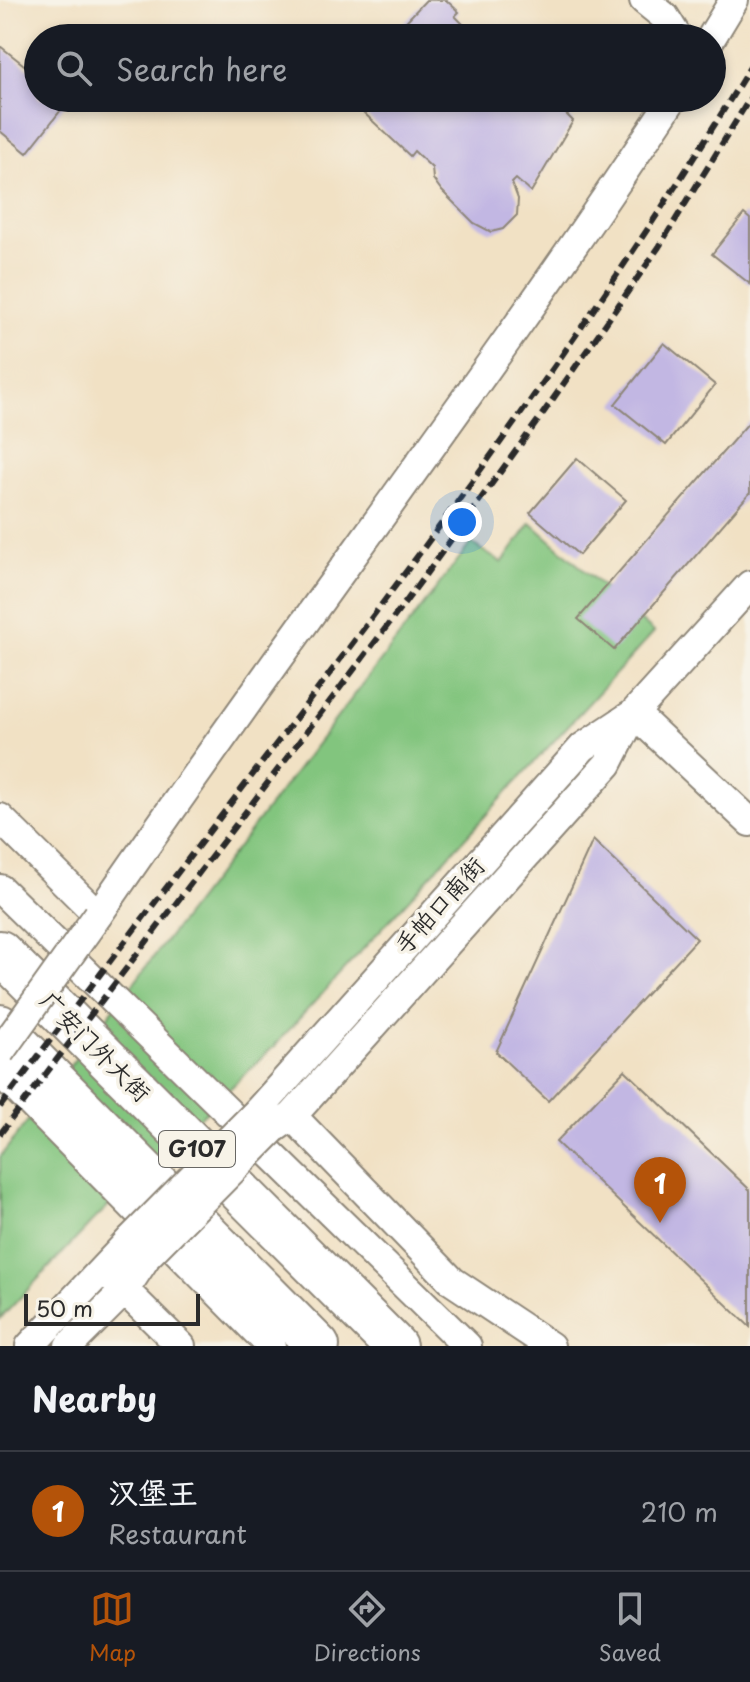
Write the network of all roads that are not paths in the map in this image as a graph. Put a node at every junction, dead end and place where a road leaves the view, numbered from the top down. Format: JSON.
{"nodes":[{"id":1,"x":644,"y":0,"type":"edge"},
{"id":2,"x":734,"y":0,"type":"edge"},
{"id":3,"x":669,"y":24,"type":"edge"},
{"id":4,"x":719,"y":24,"type":"edge"},
{"id":5,"x":663,"y":112,"type":"edge"},
{"id":6,"x":750,"y":585,"type":"edge"},
{"id":7,"x":634,"y":713,"type":"junction"},
{"id":8,"x":0,"y":818,"type":"edge"},
{"id":9,"x":750,"y":822,"type":"edge"},
{"id":10,"x":0,"y":889,"type":"edge"},
{"id":11,"x":98,"y":915,"type":"junction"},
{"id":12,"x":0,"y":952,"type":"edge"},
{"id":13,"x":0,"y":1026,"type":"edge"},
{"id":14,"x":0,"y":1052,"type":"edge"},
{"id":15,"x":0,"y":1072,"type":"edge"},
{"id":16,"x":274,"y":1119,"type":"junction"},
{"id":17,"x":139,"y":1247,"type":"junction"},
{"id":18,"x":104,"y":1270,"type":"junction"},
{"id":19,"x":124,"y":1291,"type":"junction"},
{"id":20,"x":30,"y":1346,"type":"edge"},
{"id":21,"x":69,"y":1346,"type":"edge"},
{"id":22,"x":181,"y":1346,"type":"edge"},
{"id":23,"x":271,"y":1346,"type":"edge"},
{"id":24,"x":318,"y":1346,"type":"edge"},
{"id":25,"x":395,"y":1346,"type":"edge"},
{"id":26,"x":467,"y":1346,"type":"edge"},
{"id":27,"x":550,"y":1346,"type":"edge"}],
"edges":[{"from":1,"to":3,"type":"street"},
{"from":2,"to":4,"type":"street"},
{"from":5,"to":11,"type":"street"},
{"from":6,"to":7,"type":"street","name":"手帕口南街"},
{"from":7,"to":9,"type":"street"},
{"from":7,"to":16,"type":"street","name":"手帕口南街"},
{"from":8,"to":11,"type":"street"},
{"from":10,"to":26,"type":"street"},
{"from":11,"to":14,"type":"street","bridge":true},
{"from":12,"to":25,"type":"highway","name":"广安门外大街","number":"G107"},
{"from":13,"to":24,"type":"highway","number":"G107"},
{"from":15,"to":23,"type":"street"},
{"from":16,"to":17,"type":"street","name":"手帕口南街","bridge":true},
{"from":16,"to":27,"type":"street"},
{"from":17,"to":18,"type":"street"},
{"from":17,"to":19,"type":"street"},
{"from":18,"to":19,"type":"street"},
{"from":18,"to":20,"type":"street"},
{"from":19,"to":21,"type":"street"},
{"from":19,"to":22,"type":"street"}]}
